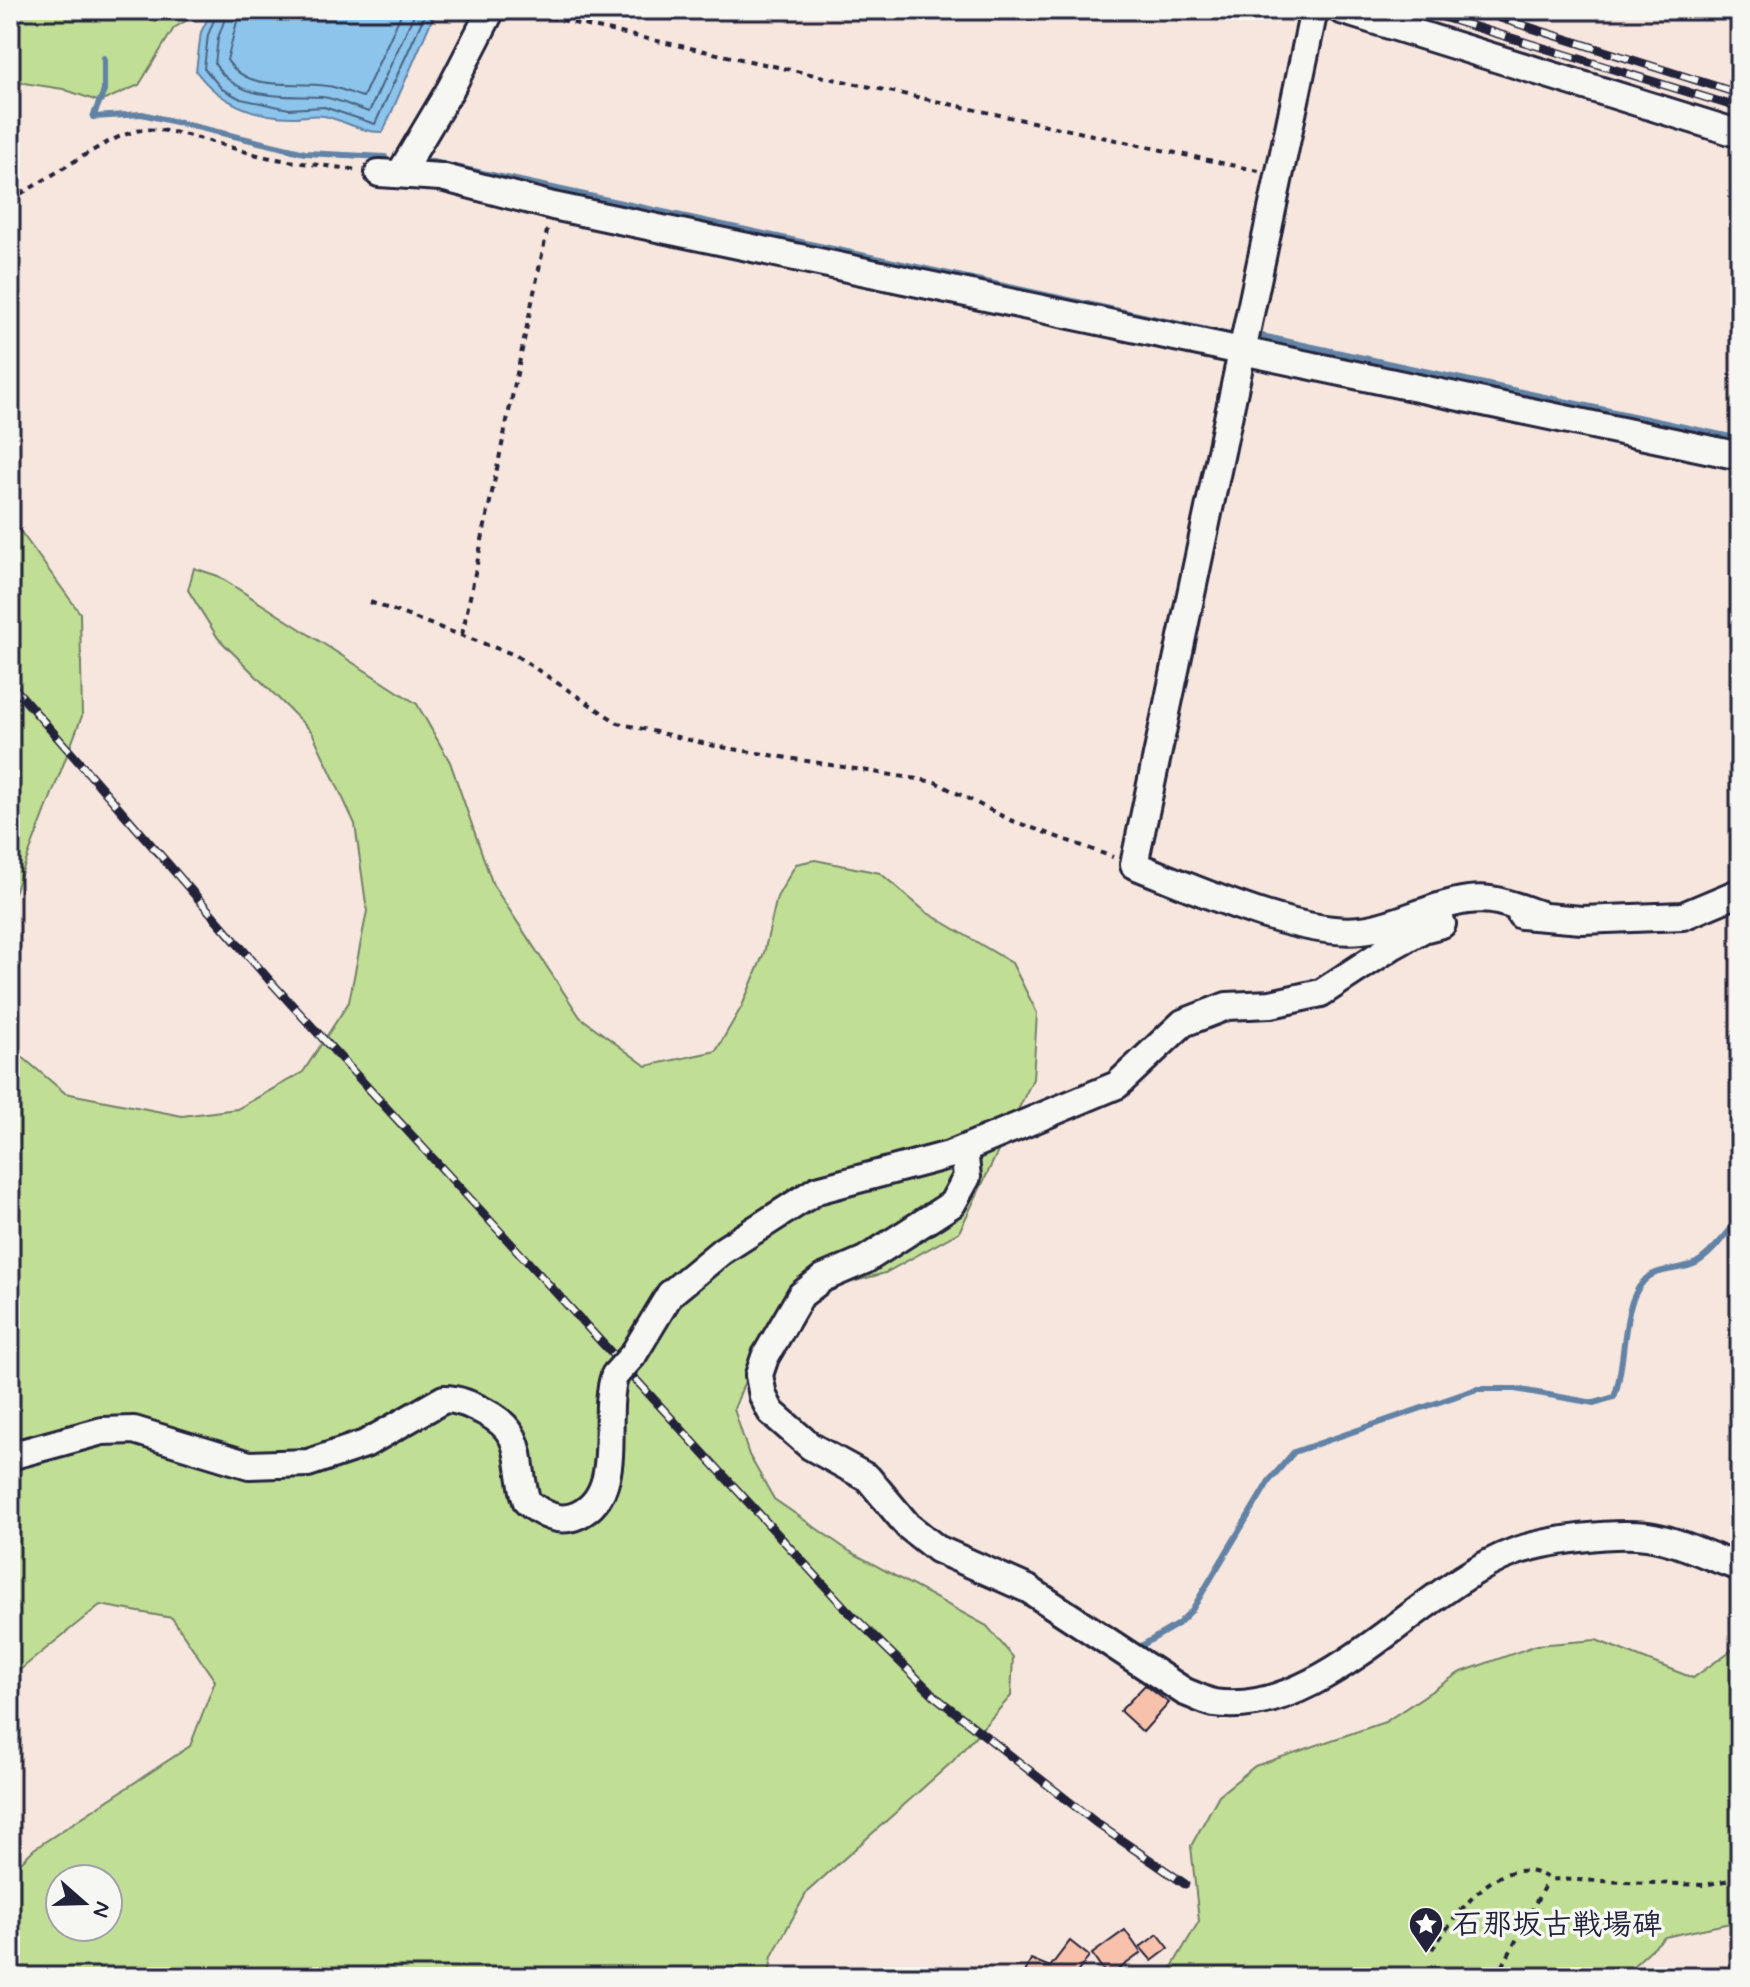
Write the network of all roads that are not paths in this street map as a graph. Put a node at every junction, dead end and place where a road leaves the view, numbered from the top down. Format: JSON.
{"nodes":[{"id":1,"x":491,"y":10,"type":"edge"},
{"id":2,"x":1314,"y":10,"type":"edge"},
{"id":3,"x":1341,"y":10,"type":"edge"},
{"id":4,"x":1740,"y":134,"type":"edge"},
{"id":5,"x":1244,"y":350,"type":"junction"},
{"id":6,"x":1740,"y":456,"type":"edge"},
{"id":7,"x":1740,"y":892,"type":"edge"},
{"id":8,"x":1538,"y":914,"type":"junction"},
{"id":9,"x":964,"y":1149,"type":"junction"},
{"id":10,"x":10,"y":1456,"type":"edge"},
{"id":11,"x":1740,"y":1567,"type":"edge"}],
"edges":[{"from":1,"to":5,"type":"street"},
{"from":2,"to":5,"type":"street"},
{"from":3,"to":4,"type":"street"},
{"from":5,"to":6,"type":"street"},
{"from":5,"to":8,"type":"street"},
{"from":7,"to":8,"type":"street"},
{"from":8,"to":9,"type":"street"},
{"from":9,"to":10,"type":"street","bridge":true},
{"from":9,"to":11,"type":"street"}]}
